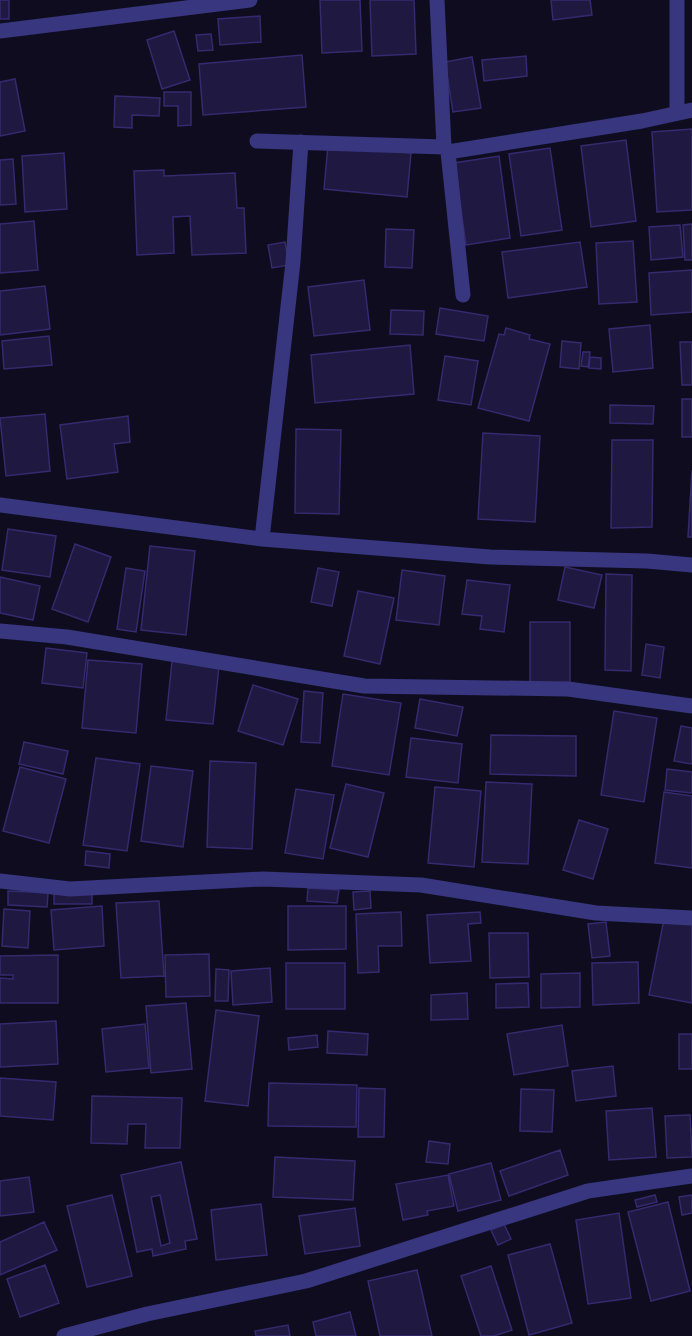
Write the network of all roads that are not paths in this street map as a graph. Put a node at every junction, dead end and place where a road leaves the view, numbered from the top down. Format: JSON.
{"nodes":[{"id":1,"x":250,"y":0,"type":"edge"},
{"id":2,"x":437,"y":0,"type":"edge"},
{"id":3,"x":677,"y":0,"type":"edge"},
{"id":4,"x":0,"y":32,"type":"edge"},
{"id":5,"x":684,"y":112,"type":"edge"},
{"id":6,"x":257,"y":141,"type":"dead end"},
{"id":7,"x":301,"y":142,"type":"junction"},
{"id":8,"x":446,"y":150,"type":"junction"},
{"id":9,"x":462,"y":295,"type":"dead end"},
{"id":10,"x":0,"y":505,"type":"edge"},
{"id":11,"x":262,"y":539,"type":"junction"},
{"id":12,"x":692,"y":566,"type":"edge"},
{"id":13,"x":0,"y":631,"type":"edge"},
{"id":14,"x":692,"y":705,"type":"edge"},
{"id":15,"x":0,"y":881,"type":"edge"},
{"id":16,"x":692,"y":918,"type":"edge"},
{"id":17,"x":692,"y":1176,"type":"edge"},
{"id":18,"x":64,"y":1336,"type":"edge"}],
"edges":[{"from":1,"to":4,"type":"street"},
{"from":2,"to":8,"type":"street"},
{"from":3,"to":5,"type":"street"},
{"from":5,"to":8,"type":"street"},
{"from":6,"to":7,"type":"street"},
{"from":7,"to":8,"type":"street"},
{"from":7,"to":11,"type":"street"},
{"from":8,"to":9,"type":"street"},
{"from":10,"to":11,"type":"street"},
{"from":11,"to":12,"type":"street"},
{"from":13,"to":14,"type":"street"},
{"from":15,"to":16,"type":"street"},
{"from":17,"to":18,"type":"street"}]}
